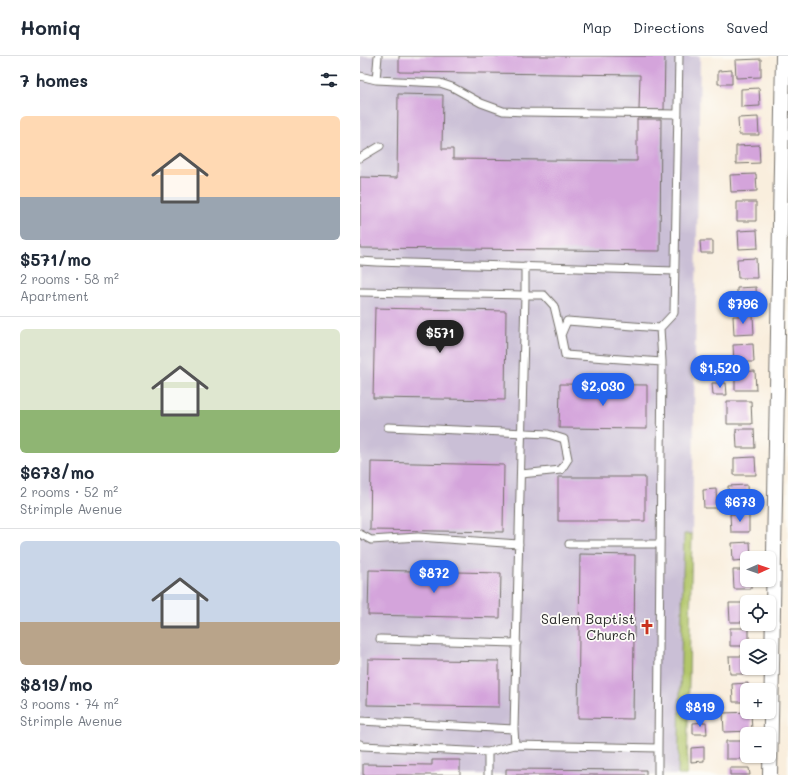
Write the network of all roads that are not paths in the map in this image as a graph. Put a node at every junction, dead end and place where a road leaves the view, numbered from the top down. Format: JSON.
{"nodes":[{"id":1,"x":378,"y":56,"type":"edge"},
{"id":2,"x":679,"y":56,"type":"edge"},
{"id":3,"x":783,"y":56,"type":"edge"},
{"id":4,"x":360,"y":76,"type":"edge"},
{"id":5,"x":376,"y":80,"type":"junction"},
{"id":6,"x":678,"y":114,"type":"junction"},
{"id":7,"x":380,"y":146,"type":"dead end"},
{"id":8,"x":360,"y":158,"type":"edge"},
{"id":9,"x":360,"y":261,"type":"edge"},
{"id":10,"x":525,"y":266,"type":"junction"},
{"id":11,"x":675,"y":270,"type":"junction"},
{"id":12,"x":360,"y":292,"type":"edge"},
{"id":13,"x":525,"y":295,"type":"junction"},
{"id":14,"x":660,"y":328,"type":"junction"},
{"id":15,"x":561,"y":335,"type":"junction"},
{"id":16,"x":662,"y":362,"type":"junction"},
{"id":17,"x":388,"y":427,"type":"dead end"},
{"id":18,"x":523,"y":432,"type":"junction"},
{"id":19,"x":521,"y":474,"type":"junction"},
{"id":20,"x":360,"y":534,"type":"edge"},
{"id":21,"x":519,"y":544,"type":"junction"},
{"id":22,"x":569,"y":544,"type":"dead end"},
{"id":23,"x":660,"y":544,"type":"junction"},
{"id":24,"x":380,"y":639,"type":"dead end"},
{"id":25,"x":516,"y":643,"type":"junction"},
{"id":26,"x":360,"y":721,"type":"edge"},
{"id":27,"x":514,"y":729,"type":"junction"},
{"id":28,"x":360,"y":744,"type":"edge"},
{"id":29,"x":514,"y":745,"type":"junction"},
{"id":30,"x":658,"y":748,"type":"junction"},
{"id":31,"x":488,"y":752,"type":"junction"},
{"id":32,"x":488,"y":775,"type":"edge"},
{"id":33,"x":658,"y":775,"type":"edge"},
{"id":34,"x":770,"y":775,"type":"edge"}],
"edges":[{"from":1,"to":5,"type":"lane"},
{"from":2,"to":6,"type":"lane"},
{"from":3,"to":34,"type":"street"},
{"from":4,"to":5,"type":"lane"},
{"from":5,"to":6,"type":"lane"},
{"from":6,"to":11,"type":"lane"},
{"from":7,"to":8,"type":"lane"},
{"from":9,"to":10,"type":"lane"},
{"from":10,"to":11,"type":"lane"},
{"from":10,"to":13,"type":"lane"},
{"from":11,"to":14,"type":"lane"},
{"from":12,"to":13,"type":"lane"},
{"from":13,"to":15,"type":"lane"},
{"from":13,"to":18,"type":"lane"},
{"from":14,"to":15,"type":"lane"},
{"from":14,"to":16,"type":"lane"},
{"from":15,"to":16,"type":"lane"},
{"from":16,"to":23,"type":"lane"},
{"from":17,"to":18,"type":"lane"},
{"from":18,"to":19,"type":"lane"},
{"from":18,"to":19,"type":"lane"},
{"from":19,"to":21,"type":"lane"},
{"from":20,"to":21,"type":"lane"},
{"from":21,"to":25,"type":"lane"},
{"from":22,"to":23,"type":"lane"},
{"from":23,"to":30,"type":"lane"},
{"from":24,"to":25,"type":"lane"},
{"from":25,"to":27,"type":"lane"},
{"from":26,"to":27,"type":"lane"},
{"from":27,"to":29,"type":"lane"},
{"from":28,"to":31,"type":"lane"},
{"from":29,"to":30,"type":"lane"},
{"from":29,"to":31,"type":"lane"},
{"from":30,"to":33,"type":"lane"},
{"from":31,"to":32,"type":"lane"}]}
